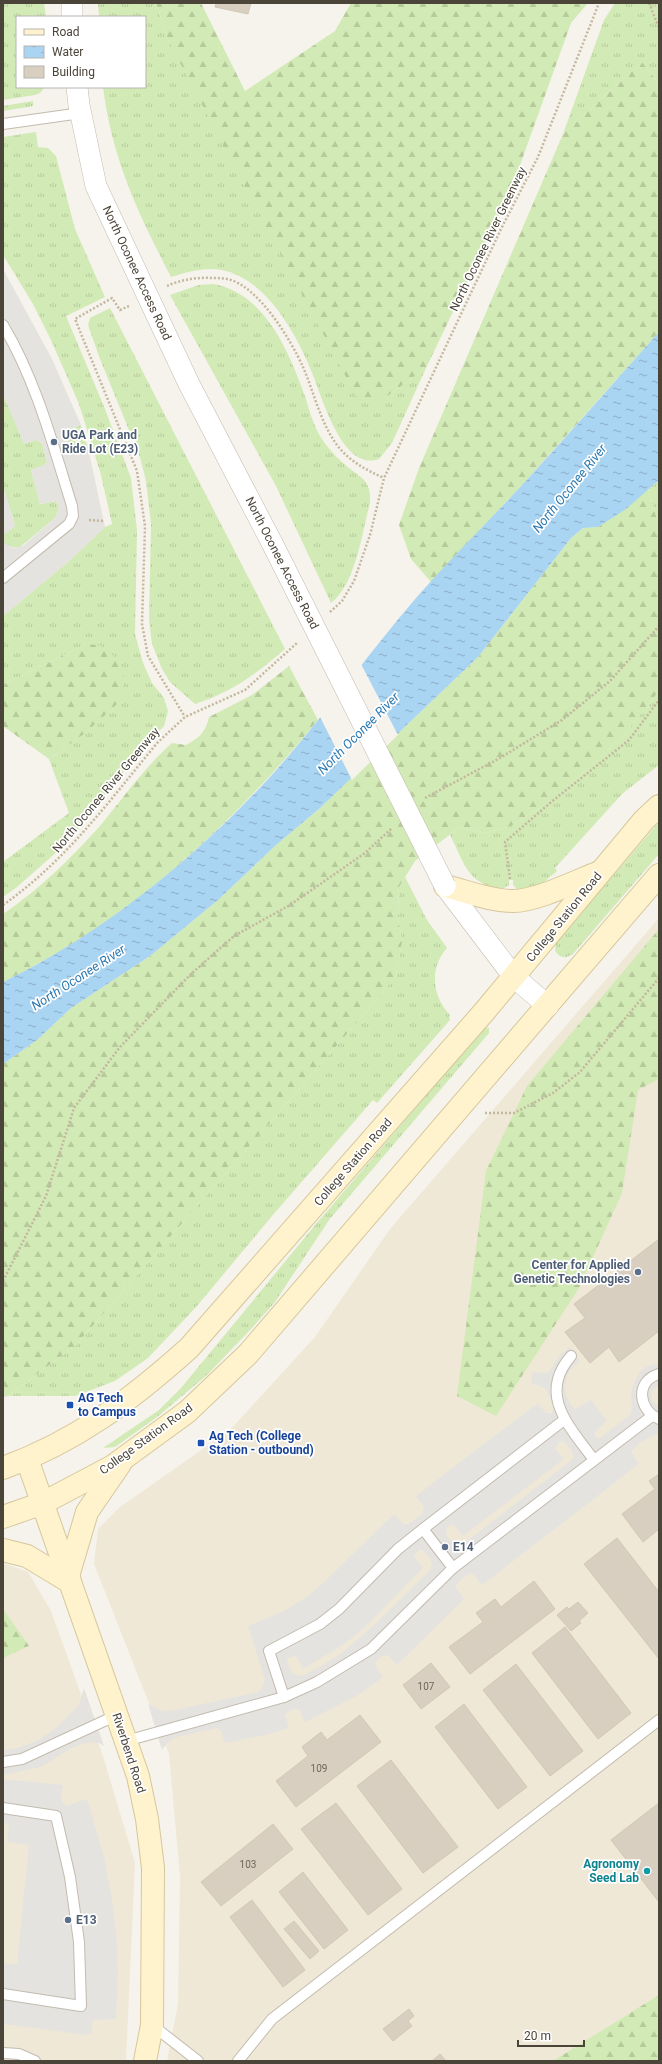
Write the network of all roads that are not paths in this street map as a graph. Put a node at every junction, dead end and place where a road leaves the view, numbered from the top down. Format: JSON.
{"nodes":[{"id":1,"x":72,"y":3,"type":"edge"},
{"id":2,"x":72,"y":16,"type":"edge"},
{"id":3,"x":77,"y":88,"type":"edge"},
{"id":4,"x":81,"y":113,"type":"junction"},
{"id":5,"x":3,"y":124,"type":"edge"},
{"id":6,"x":3,"y":325,"type":"edge"},
{"id":7,"x":3,"y":578,"type":"edge"},
{"id":8,"x":659,"y":806,"type":"edge"},
{"id":9,"x":601,"y":872,"type":"junction"},
{"id":10,"x":659,"y":875,"type":"edge"},
{"id":11,"x":444,"y":886,"type":"junction"},
{"id":12,"x":514,"y":977,"type":"junction"},
{"id":13,"x":548,"y":1006,"type":"junction"},
{"id":14,"x":570,"y":1356,"type":"dead end"},
{"id":15,"x":659,"y":1374,"type":"edge"},
{"id":16,"x":655,"y":1418,"type":"edge"},
{"id":17,"x":564,"y":1420,"type":"junction"},
{"id":18,"x":124,"y":1458,"type":"junction"},
{"id":19,"x":27,"y":1459,"type":"junction"},
{"id":20,"x":594,"y":1460,"type":"junction"},
{"id":21,"x":3,"y":1468,"type":"edge"},
{"id":22,"x":43,"y":1503,"type":"junction"},
{"id":23,"x":3,"y":1517,"type":"edge"},
{"id":24,"x":423,"y":1529,"type":"junction"},
{"id":25,"x":3,"y":1550,"type":"edge"},
{"id":26,"x":453,"y":1568,"type":"junction"},
{"id":27,"x":69,"y":1579,"type":"junction"},
{"id":28,"x":284,"y":1696,"type":"junction"},
{"id":29,"x":117,"y":1715,"type":"junction"},
{"id":30,"x":659,"y":1720,"type":"edge"},
{"id":31,"x":126,"y":1741,"type":"junction"},
{"id":32,"x":3,"y":1762,"type":"edge"},
{"id":33,"x":3,"y":1808,"type":"edge"},
{"id":34,"x":3,"y":1994,"type":"edge"},
{"id":35,"x":152,"y":2026,"type":"junction"},
{"id":36,"x":3,"y":2053,"type":"edge"},
{"id":37,"x":35,"y":2061,"type":"edge"},
{"id":38,"x":145,"y":2061,"type":"edge"},
{"id":39,"x":198,"y":2061,"type":"edge"},
{"id":40,"x":238,"y":2061,"type":"edge"}],
"edges":[{"from":1,"to":2,"type":"street"},
{"from":3,"to":4,"type":"street","name":"North Oconee Access Road"},
{"from":4,"to":5,"type":"lane"},
{"from":4,"to":11,"type":"street","name":"North Oconee Access Road","bridge":true},
{"from":6,"to":7,"type":"lane"},
{"from":8,"to":9,"type":"main road","name":"College Station Road"},
{"from":9,"to":11,"type":"main road"},
{"from":9,"to":12,"type":"main road","name":"College Station Road"},
{"from":10,"to":13,"type":"main road","name":"College Station Road"},
{"from":11,"to":12,"type":"street","name":"North Oconee Access Road"},
{"from":12,"to":13,"type":"street","name":"North Oconee Access Road"},
{"from":12,"to":19,"type":"main road","name":"College Station Road"},
{"from":13,"to":18,"type":"main road","name":"College Station Road"},
{"from":14,"to":17,"type":"lane"},
{"from":15,"to":16,"type":"lane"},
{"from":16,"to":20,"type":"lane"},
{"from":17,"to":20,"type":"lane"},
{"from":17,"to":24,"type":"lane"},
{"from":18,"to":22,"type":"main road","name":"College Station Road"},
{"from":18,"to":27,"type":"main road"},
{"from":19,"to":21,"type":"main road","name":"College Station Road"},
{"from":19,"to":22,"type":"main road","name":"Riverbend Road"},
{"from":20,"to":26,"type":"lane"},
{"from":22,"to":23,"type":"main road","name":"College Station Road"},
{"from":22,"to":27,"type":"main road","name":"Riverbend Road"},
{"from":24,"to":26,"type":"lane"},
{"from":24,"to":28,"type":"lane"},
{"from":25,"to":27,"type":"main road"},
{"from":26,"to":28,"type":"lane"},
{"from":27,"to":29,"type":"main road","name":"Riverbend Road"},
{"from":28,"to":31,"type":"lane"},
{"from":29,"to":31,"type":"main road","name":"Riverbend Road"},
{"from":29,"to":32,"type":"lane"},
{"from":30,"to":40,"type":"lane"},
{"from":31,"to":35,"type":"main road","name":"Riverbend Road"},
{"from":33,"to":34,"type":"lane"},
{"from":35,"to":38,"type":"main road","name":"Riverbend Road"},
{"from":35,"to":39,"type":"lane"},
{"from":36,"to":37,"type":"lane"}]}
